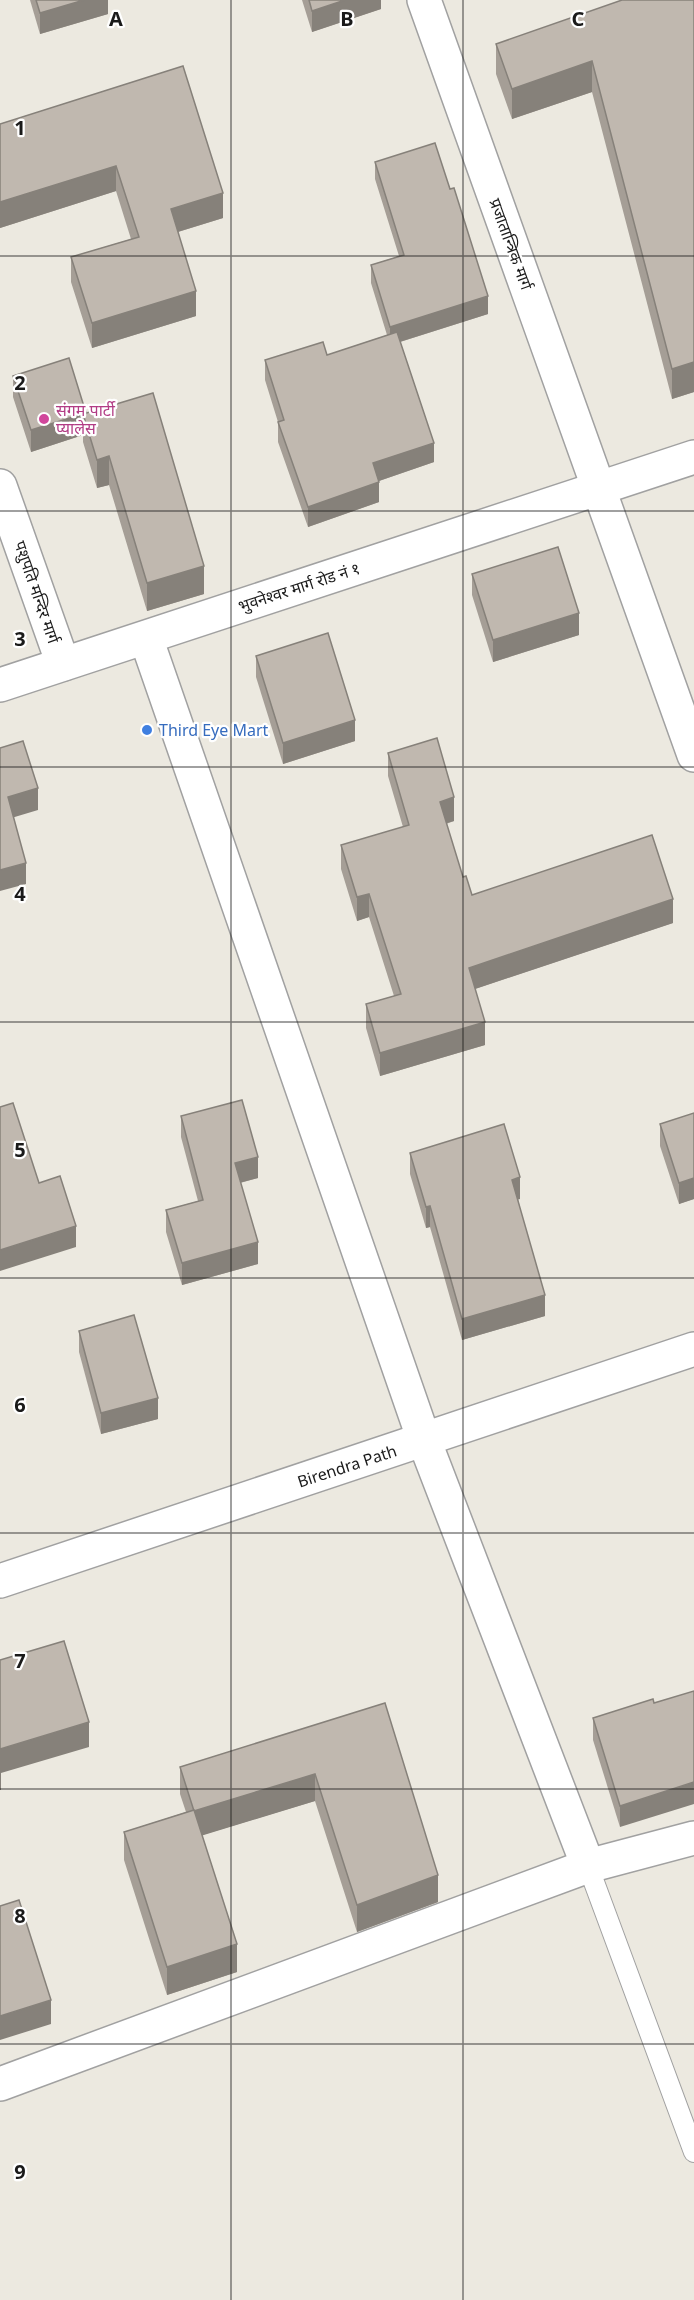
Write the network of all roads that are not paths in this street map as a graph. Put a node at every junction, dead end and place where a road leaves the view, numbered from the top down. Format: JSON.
{"nodes":[{"id":1,"x":424,"y":0,"type":"edge"},
{"id":2,"x":694,"y":457,"type":"edge"},
{"id":3,"x":0,"y":486,"type":"edge"},
{"id":4,"x":598,"y":489,"type":"junction"},
{"id":5,"x":146,"y":638,"type":"junction"},
{"id":6,"x":63,"y":664,"type":"junction"},
{"id":7,"x":0,"y":685,"type":"edge"},
{"id":8,"x":694,"y":755,"type":"edge"},
{"id":9,"x":694,"y":1349,"type":"edge"},
{"id":10,"x":424,"y":1440,"type":"junction"},
{"id":11,"x":0,"y":1581,"type":"edge"},
{"id":12,"x":694,"y":1838,"type":"edge"},
{"id":13,"x":588,"y":1866,"type":"junction"},
{"id":14,"x":0,"y":2084,"type":"edge"},
{"id":15,"x":694,"y":2152,"type":"edge"}],
"edges":[{"from":1,"to":4,"type":"street","name":"प्रजातान्त्रिक मार्ग"},
{"from":2,"to":4,"type":"street","name":"भुवनेश्वर मार्ग रोड नं १"},
{"from":3,"to":6,"type":"street","name":"पशुपति मन्दिर मार्ग"},
{"from":4,"to":5,"type":"street","name":"भुवनेश्वर मार्ग रोड नं १"},
{"from":4,"to":8,"type":"street","name":"प्रजातान्त्रिक मार्ग"},
{"from":5,"to":6,"type":"street","name":"भुवनेश्वर मार्ग रोड नं १"},
{"from":5,"to":10,"type":"street"},
{"from":6,"to":7,"type":"street","name":"भुवनेश्वर मार्ग रोड नं १"},
{"from":9,"to":10,"type":"street","name":"Birendra Path"},
{"from":10,"to":11,"type":"street","name":"Birendra Path"},
{"from":10,"to":13,"type":"street"},
{"from":12,"to":13,"type":"street"},
{"from":13,"to":14,"type":"street"},
{"from":13,"to":15,"type":"lane"}]}
